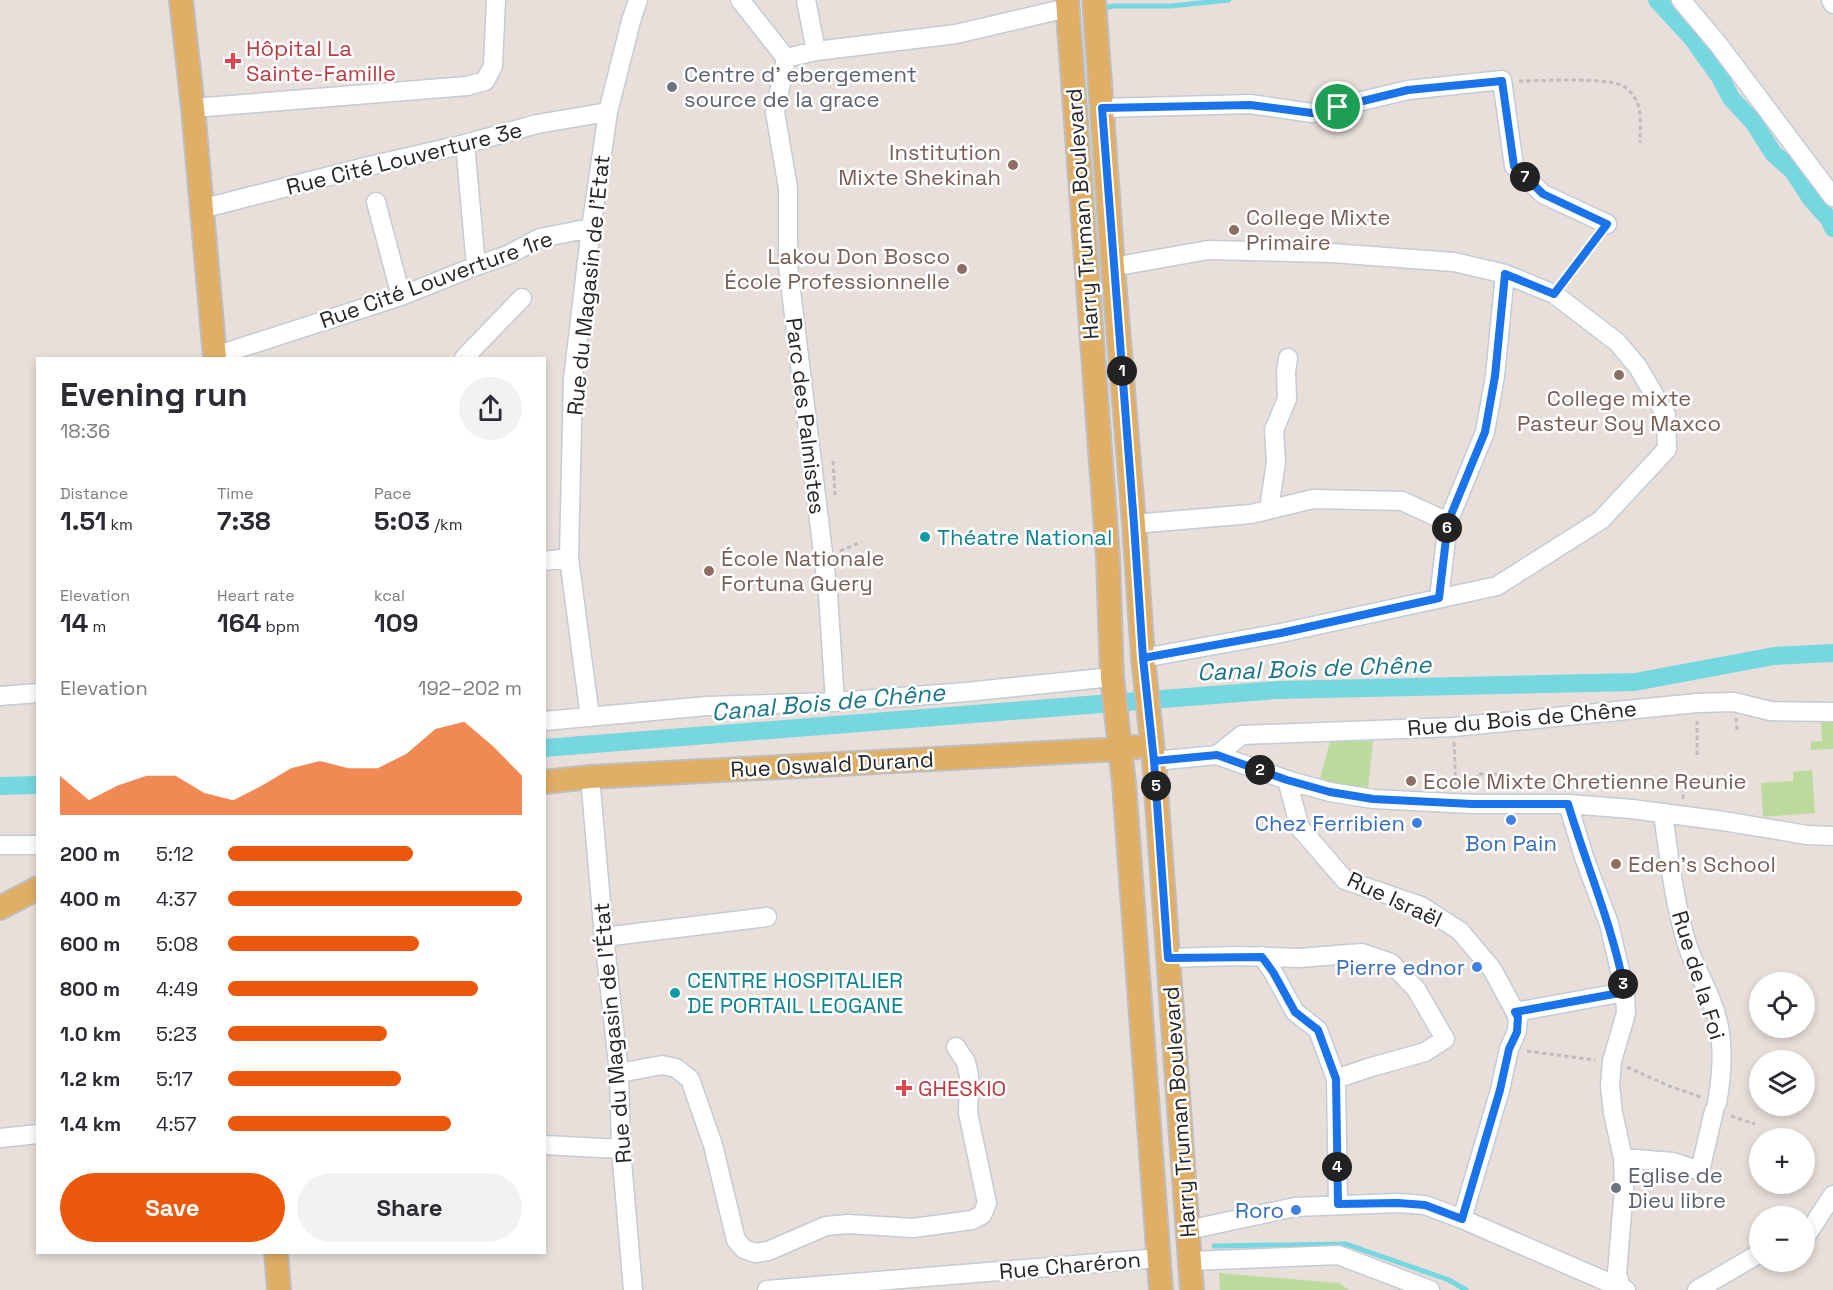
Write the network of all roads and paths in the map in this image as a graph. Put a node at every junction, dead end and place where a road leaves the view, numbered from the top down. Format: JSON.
{"nodes":[{"id":1,"x":181,"y":0,"type":"edge"},
{"id":2,"x":496,"y":0,"type":"edge"},
{"id":3,"x":638,"y":0,"type":"edge"},
{"id":4,"x":740,"y":0,"type":"edge"},
{"id":5,"x":806,"y":0,"type":"edge"},
{"id":6,"x":1094,"y":0,"type":"edge"},
{"id":7,"x":1681,"y":0,"type":"edge"},
{"id":8,"x":1831,"y":0,"type":"edge"},
{"id":9,"x":1067,"y":4,"type":"edge"},
{"id":10,"x":1833,"y":4,"type":"edge"},
{"id":11,"x":816,"y":51,"type":"junction"},
{"id":12,"x":786,"y":58,"type":"junction"},
{"id":13,"x":1502,"y":81,"type":"junction"},
{"id":14,"x":193,"y":108,"type":"junction"},
{"id":15,"x":1102,"y":108,"type":"junction"},
{"id":16,"x":609,"y":112,"type":"junction"},
{"id":17,"x":1640,"y":143,"type":"dead end"},
{"id":18,"x":465,"y":144,"type":"junction"},
{"id":19,"x":1833,"y":197,"type":"edge"},
{"id":20,"x":376,"y":202,"type":"dead end"},
{"id":21,"x":201,"y":209,"type":"junction"},
{"id":22,"x":1607,"y":224,"type":"joint"},
{"id":23,"x":591,"y":228,"type":"junction"},
{"id":24,"x":476,"y":266,"type":"junction"},
{"id":25,"x":1113,"y":267,"type":"junction"},
{"id":26,"x":1505,"y":274,"type":"junction"},
{"id":27,"x":1554,"y":294,"type":"junction"},
{"id":28,"x":401,"y":296,"type":"junction"},
{"id":29,"x":522,"y":298,"type":"dead end"},
{"id":30,"x":215,"y":357,"type":"edge"},
{"id":31,"x":465,"y":357,"type":"edge"},
{"id":32,"x":1288,"y":358,"type":"dead end"},
{"id":33,"x":1269,"y":509,"type":"junction"},
{"id":34,"x":1448,"y":522,"type":"junction"},
{"id":35,"x":1134,"y":524,"type":"junction"},
{"id":36,"x":861,"y":542,"type":"dead end"},
{"id":37,"x":838,"y":552,"type":"dead end"},
{"id":38,"x":569,"y":558,"type":"junction"},
{"id":39,"x":546,"y":561,"type":"edge"},
{"id":40,"x":1439,"y":598,"type":"junction"},
{"id":41,"x":1143,"y":658,"type":"junction"},
{"id":42,"x":1112,"y":684,"type":"junction"},
{"id":43,"x":36,"y":693,"type":"edge"},
{"id":44,"x":0,"y":696,"type":"edge"},
{"id":45,"x":835,"y":702,"type":"junction"},
{"id":46,"x":1697,"y":703,"type":"junction"},
{"id":47,"x":1833,"y":712,"type":"edge"},
{"id":48,"x":590,"y":717,"type":"junction"},
{"id":49,"x":546,"y":721,"type":"edge"},
{"id":50,"x":1120,"y":745,"type":"junction"},
{"id":51,"x":1152,"y":746,"type":"junction"},
{"id":52,"x":1217,"y":755,"type":"junction"},
{"id":53,"x":1697,"y":755,"type":"dead end"},
{"id":54,"x":1455,"y":757,"type":"dead end"},
{"id":55,"x":1502,"y":774,"type":"dead end"},
{"id":56,"x":590,"y":777,"type":"junction"},
{"id":57,"x":1287,"y":780,"type":"junction"},
{"id":58,"x":546,"y":782,"type":"edge"},
{"id":59,"x":1457,"y":803,"type":"junction"},
{"id":60,"x":1478,"y":804,"type":"junction"},
{"id":61,"x":1568,"y":804,"type":"junction"},
{"id":62,"x":1663,"y":813,"type":"junction"},
{"id":63,"x":1831,"y":838,"type":"edge"},
{"id":64,"x":36,"y":844,"type":"edge"},
{"id":65,"x":0,"y":845,"type":"edge"},
{"id":66,"x":36,"y":889,"type":"edge"},
{"id":67,"x":0,"y":908,"type":"edge"},
{"id":68,"x":767,"y":917,"type":"dead end"},
{"id":69,"x":604,"y":937,"type":"junction"},
{"id":70,"x":1262,"y":957,"type":"junction"},
{"id":71,"x":1168,"y":958,"type":"junction"},
{"id":72,"x":1625,"y":992,"type":"junction"},
{"id":73,"x":1515,"y":1012,"type":"junction"},
{"id":74,"x":956,"y":1047,"type":"dead end"},
{"id":75,"x":1509,"y":1049,"type":"junction"},
{"id":76,"x":1612,"y":1061,"type":"junction"},
{"id":77,"x":619,"y":1073,"type":"junction"},
{"id":78,"x":1336,"y":1079,"type":"junction"},
{"id":79,"x":1716,"y":1107,"type":"junction"},
{"id":80,"x":1755,"y":1124,"type":"dead end"},
{"id":81,"x":36,"y":1134,"type":"edge"},
{"id":82,"x":0,"y":1138,"type":"edge"},
{"id":83,"x":546,"y":1145,"type":"edge"},
{"id":84,"x":621,"y":1149,"type":"junction"},
{"id":85,"x":1623,"y":1158,"type":"junction"},
{"id":86,"x":1833,"y":1196,"type":"edge"},
{"id":87,"x":1338,"y":1204,"type":"junction"},
{"id":88,"x":1462,"y":1219,"type":"junction"},
{"id":89,"x":1815,"y":1223,"type":"edge"},
{"id":90,"x":1188,"y":1230,"type":"junction"},
{"id":91,"x":276,"y":1254,"type":"edge"},
{"id":92,"x":1159,"y":1258,"type":"junction"},
{"id":93,"x":1749,"y":1259,"type":"edge"},
{"id":94,"x":1191,"y":1261,"type":"junction"},
{"id":95,"x":1623,"y":1289,"type":"edge"},
{"id":96,"x":279,"y":1290,"type":"edge"},
{"id":97,"x":633,"y":1290,"type":"edge"},
{"id":98,"x":767,"y":1290,"type":"edge"},
{"id":99,"x":1161,"y":1290,"type":"edge"},
{"id":100,"x":1192,"y":1290,"type":"edge"},
{"id":101,"x":1430,"y":1290,"type":"edge"},
{"id":102,"x":1697,"y":1290,"type":"edge"}],
"edges":[{"from":1,"to":14,"type":"main road"},
{"from":2,"to":14,"type":"street"},
{"from":3,"to":16,"type":"street","name":"Rue du Magasin de l'Etat"},
{"from":4,"to":12,"type":"street"},
{"from":5,"to":11,"type":"street"},
{"from":6,"to":15,"type":"main road","name":"Harry Truman Boulevard"},
{"from":7,"to":19,"type":"street"},
{"from":8,"to":10,"type":"street"},
{"from":9,"to":11,"type":"street"},
{"from":9,"to":42,"type":"main road","name":"Harry Truman Boulevard"},
{"from":11,"to":12,"type":"street"},
{"from":12,"to":45,"type":"street","name":"Parc des Palmistes"},
{"from":13,"to":15,"type":"street"},
{"from":13,"to":17,"type":"path"},
{"from":13,"to":22,"type":"street"},
{"from":14,"to":21,"type":"main road"},
{"from":15,"to":25,"type":"main road","name":"Harry Truman Boulevard"},
{"from":16,"to":18,"type":"street","name":"Rue Cité Louverture 3e"},
{"from":16,"to":23,"type":"street","name":"Rue du Magasin de l'Etat"},
{"from":18,"to":21,"type":"street","name":"Rue Cité Louverture 3e"},
{"from":18,"to":24,"type":"street"},
{"from":20,"to":28,"type":"street"},
{"from":21,"to":30,"type":"main road"},
{"from":22,"to":27,"type":"path"},
{"from":23,"to":24,"type":"street","name":"Rue Cité Louverture 1re"},
{"from":23,"to":38,"type":"street","name":"Rue du Magasin de l'Etat"},
{"from":24,"to":28,"type":"street","name":"Rue Cité Louverture 1re"},
{"from":25,"to":26,"type":"street"},
{"from":25,"to":35,"type":"main road","name":"Harry Truman Boulevard"},
{"from":26,"to":27,"type":"street"},
{"from":26,"to":34,"type":"street"},
{"from":27,"to":40,"type":"street"},
{"from":28,"to":30,"type":"street","name":"Rue Cité Louverture 1re"},
{"from":29,"to":31,"type":"street"},
{"from":32,"to":33,"type":"street"},
{"from":33,"to":34,"type":"street"},
{"from":33,"to":35,"type":"street"},
{"from":34,"to":40,"type":"street"},
{"from":35,"to":41,"type":"main road","name":"Harry Truman Boulevard"},
{"from":36,"to":37,"type":"path"},
{"from":38,"to":39,"type":"street"},
{"from":38,"to":48,"type":"street","name":"Rue du Magasin de l'Etat"},
{"from":40,"to":41,"type":"street"},
{"from":41,"to":51,"type":"main road","name":"Harry Truman Boulevard"},
{"from":42,"to":45,"type":"street"},
{"from":42,"to":50,"type":"main road","name":"Harry Truman Boulevard"},
{"from":43,"to":44,"type":"street"},
{"from":45,"to":48,"type":"street"},
{"from":46,"to":47,"type":"street","name":"Rue du Bois de Chêne"},
{"from":46,"to":52,"type":"street","name":"Rue du Bois de Chêne"},
{"from":46,"to":53,"type":"path"},
{"from":48,"to":49,"type":"street"},
{"from":50,"to":51,"type":"main road","name":"Rue Oswald Durand"},
{"from":50,"to":56,"type":"main road","name":"Rue Oswald Durand"},
{"from":50,"to":92,"type":"main road","name":"Harry Truman Boulevard"},
{"from":51,"to":52,"type":"street"},
{"from":51,"to":71,"type":"main road","name":"Harry Truman Boulevard"},
{"from":52,"to":57,"type":"street"},
{"from":54,"to":59,"type":"path"},
{"from":55,"to":60,"type":"path"},
{"from":56,"to":58,"type":"main road","name":"Rue Oswald Durand"},
{"from":56,"to":69,"type":"street","name":"Rue du Magasin de l'État"},
{"from":57,"to":59,"type":"street"},
{"from":57,"to":73,"type":"street","name":"Rue Israël"},
{"from":59,"to":60,"type":"street"},
{"from":60,"to":61,"type":"street"},
{"from":61,"to":62,"type":"street"},
{"from":61,"to":72,"type":"street"},
{"from":62,"to":63,"type":"street"},
{"from":62,"to":79,"type":"street","name":"Rue de la Foi"},
{"from":64,"to":65,"type":"street"},
{"from":66,"to":67,"type":"main road"},
{"from":68,"to":69,"type":"street"},
{"from":69,"to":77,"type":"street","name":"Rue du Magasin de l'État"},
{"from":70,"to":71,"type":"street"},
{"from":70,"to":78,"type":"street"},
{"from":70,"to":78,"type":"street"},
{"from":71,"to":90,"type":"main road","name":"Harry Truman Boulevard"},
{"from":72,"to":73,"type":"street"},
{"from":72,"to":76,"type":"street"},
{"from":73,"to":75,"type":"street"},
{"from":74,"to":77,"type":"street"},
{"from":75,"to":76,"type":"path"},
{"from":75,"to":88,"type":"street"},
{"from":76,"to":79,"type":"path"},
{"from":76,"to":85,"type":"street"},
{"from":77,"to":84,"type":"street","name":"Rue du Magasin de l'État"},
{"from":78,"to":87,"type":"street"},
{"from":79,"to":80,"type":"path"},
{"from":79,"to":85,"type":"street","name":"Rue de la Foi"},
{"from":81,"to":82,"type":"street"},
{"from":83,"to":84,"type":"street"},
{"from":84,"to":97,"type":"street","name":"Rue du Magasin de l'État"},
{"from":85,"to":95,"type":"street"},
{"from":86,"to":89,"type":"street"},
{"from":87,"to":88,"type":"street"},
{"from":87,"to":90,"type":"street"},
{"from":88,"to":95,"type":"street"},
{"from":90,"to":94,"type":"main road","name":"Harry Truman Boulevard"},
{"from":91,"to":96,"type":"main road"},
{"from":92,"to":98,"type":"street","name":"Rue Charéron"},
{"from":92,"to":99,"type":"main road","name":"Harry Truman Boulevard"},
{"from":93,"to":102,"type":"street"},
{"from":94,"to":100,"type":"main road","name":"Harry Truman Boulevard"},
{"from":94,"to":101,"type":"street"}]}
